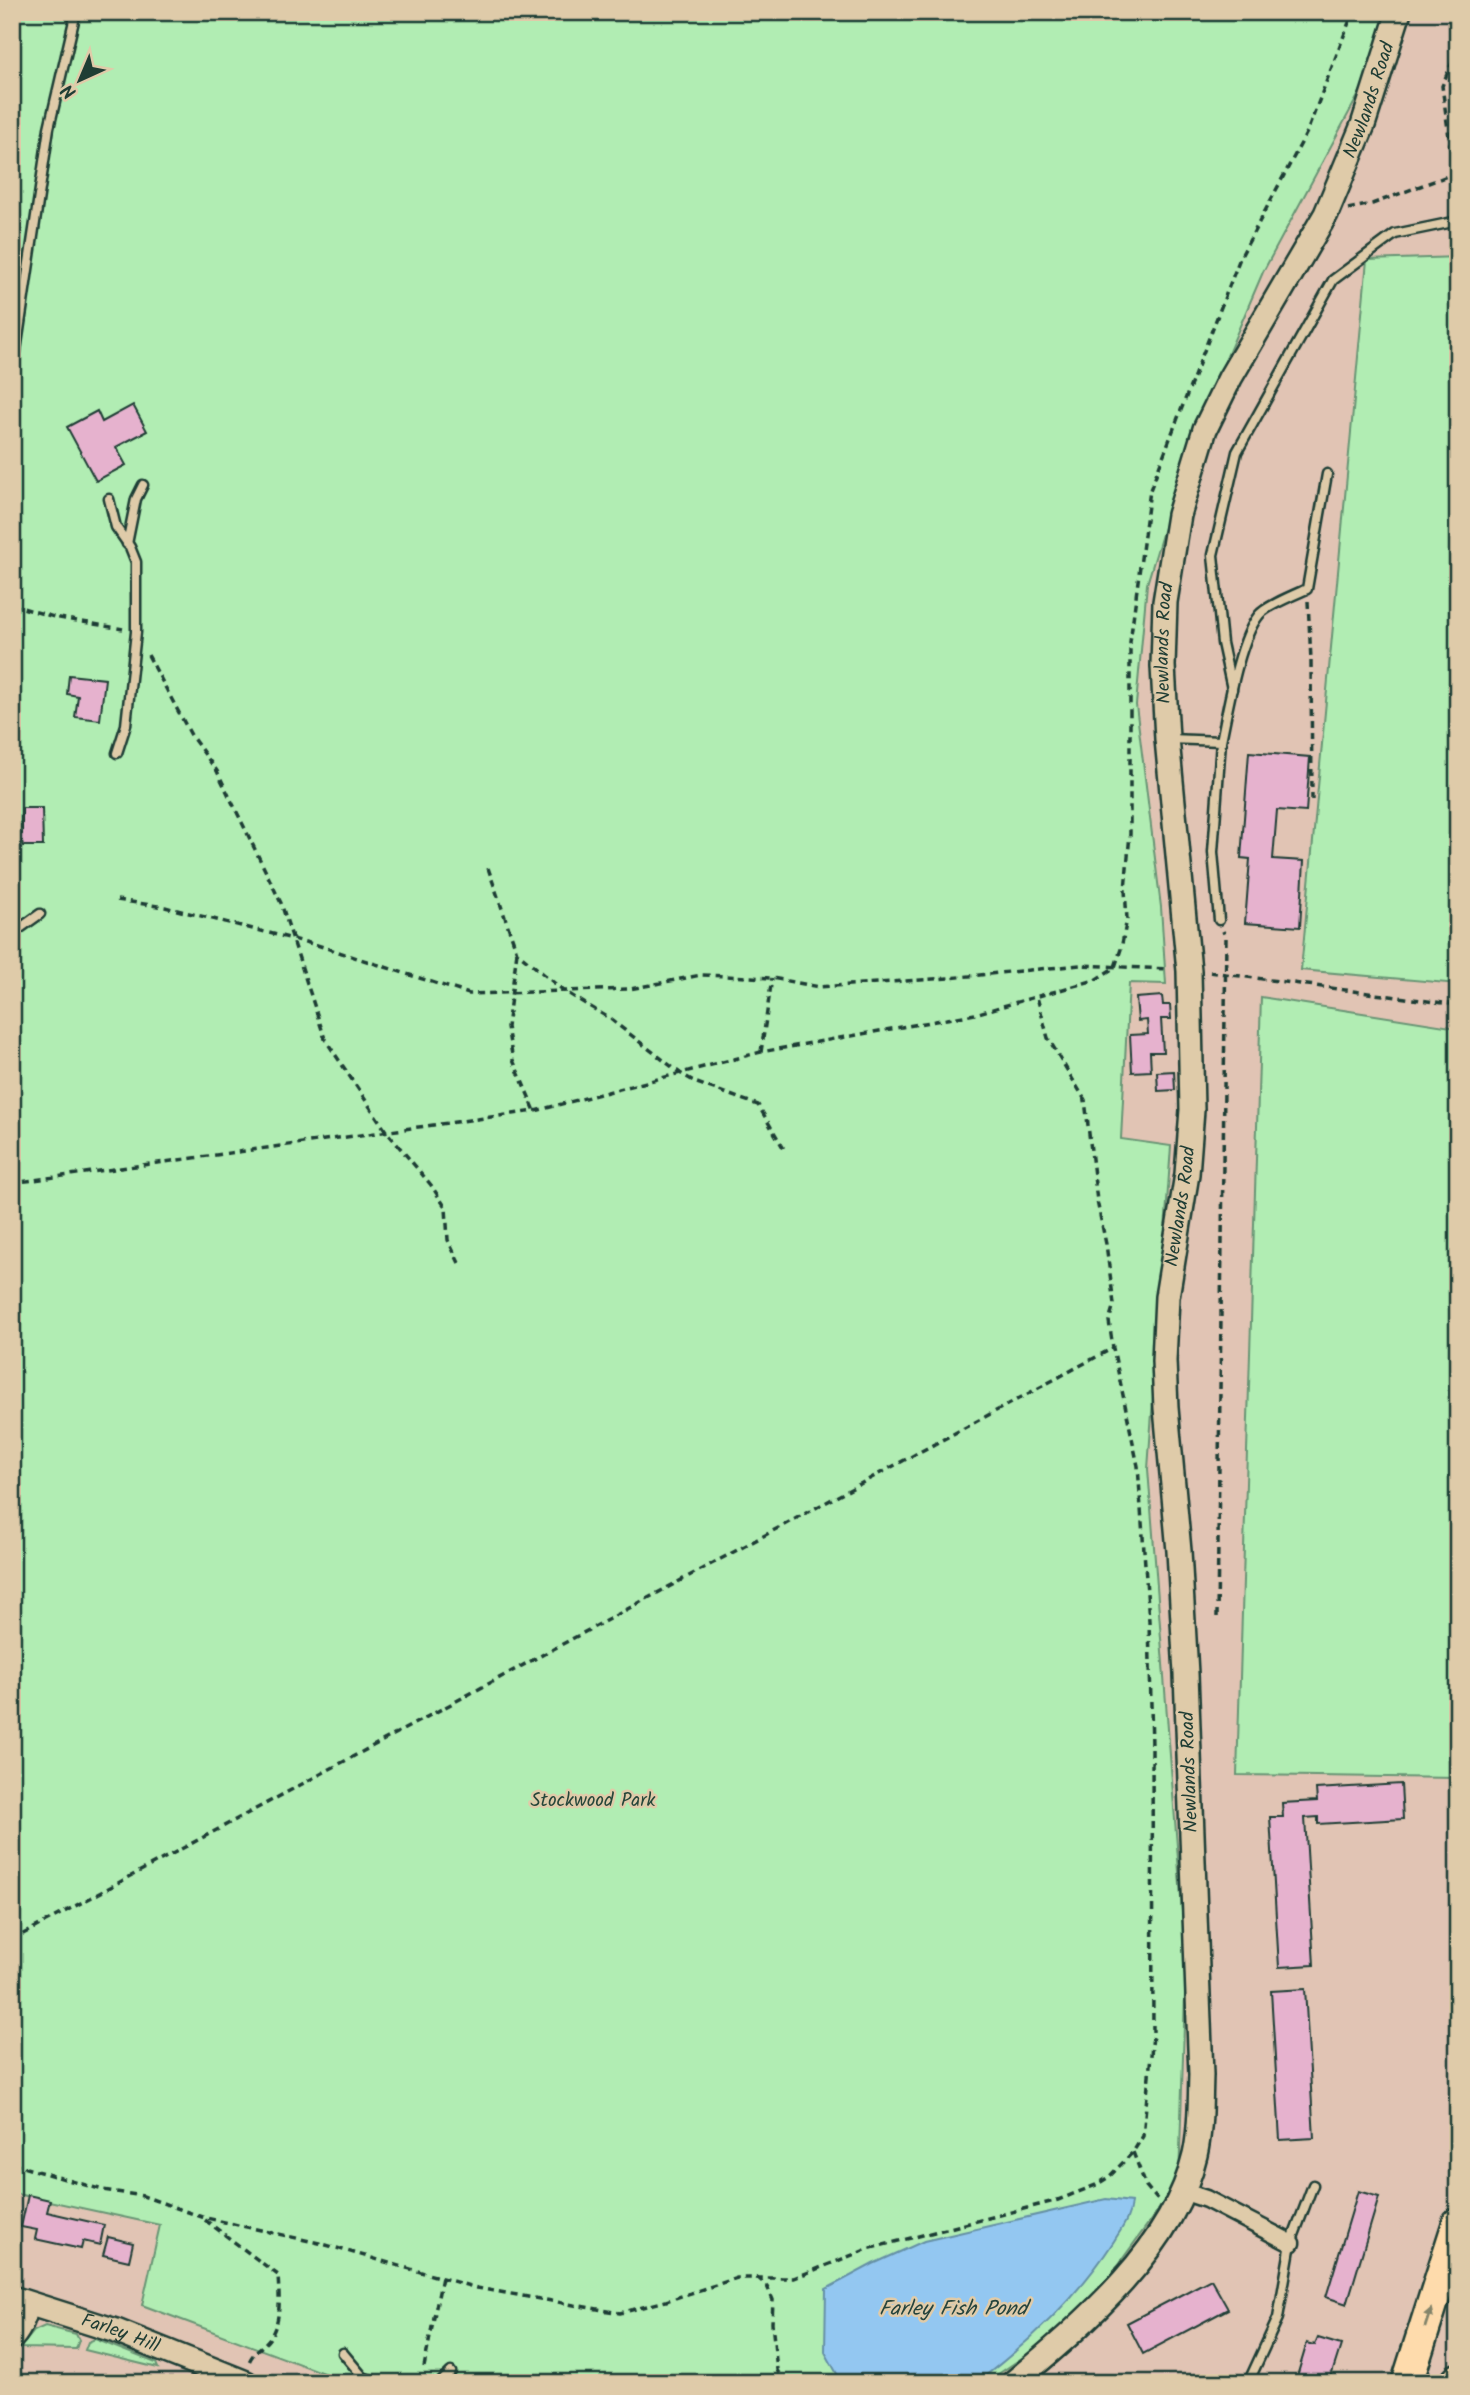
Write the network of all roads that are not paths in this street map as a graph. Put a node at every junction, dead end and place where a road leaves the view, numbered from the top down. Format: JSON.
{"nodes":[{"id":1,"x":76,"y":12,"type":"edge"},
{"id":2,"x":1399,"y":12,"type":"edge"},
{"id":3,"x":1458,"y":221,"type":"edge"},
{"id":4,"x":12,"y":379,"type":"edge"},
{"id":5,"x":1326,"y":474,"type":"dead end"},
{"id":6,"x":143,"y":485,"type":"dead end"},
{"id":7,"x":108,"y":499,"type":"dead end"},
{"id":8,"x":127,"y":544,"type":"junction"},
{"id":9,"x":1232,"y":689,"type":"junction"},
{"id":10,"x":1167,"y":739,"type":"junction"},
{"id":11,"x":1222,"y":741,"type":"junction"},
{"id":12,"x":117,"y":753,"type":"dead end"},
{"id":13,"x":40,"y":914,"type":"dead end"},
{"id":14,"x":1219,"y":920,"type":"road end"},
{"id":15,"x":12,"y":934,"type":"edge"},
{"id":16,"x":1313,"y":2185,"type":"dead end"},
{"id":17,"x":1182,"y":2190,"type":"junction"},
{"id":18,"x":1458,"y":2223,"type":"edge"},
{"id":19,"x":1291,"y":2243,"type":"junction"},
{"id":20,"x":22,"y":2301,"type":"edge"},
{"id":21,"x":12,"y":2342,"type":"edge"},
{"id":22,"x":343,"y":2353,"type":"dead end"},
{"id":23,"x":451,"y":2372,"type":"dead end"},
{"id":24,"x":252,"y":2374,"type":"edge"},
{"id":25,"x":207,"y":2375,"type":"edge"},
{"id":26,"x":379,"y":2383,"type":"edge"},
{"id":27,"x":440,"y":2383,"type":"edge"},
{"id":28,"x":1013,"y":2383,"type":"edge"},
{"id":29,"x":1248,"y":2383,"type":"edge"},
{"id":30,"x":1407,"y":2383,"type":"edge"}],
"edges":[{"from":1,"to":4,"type":"lane"},
{"from":2,"to":10,"type":"main road","name":"Newlands Road"},
{"from":3,"to":9,"type":"lane"},
{"from":5,"to":9,"type":"lane"},
{"from":6,"to":8,"type":"lane"},
{"from":7,"to":8,"type":"lane"},
{"from":8,"to":12,"type":"lane"},
{"from":9,"to":11,"type":"lane"},
{"from":10,"to":11,"type":"lane"},
{"from":10,"to":17,"type":"main road","name":"Newlands Road"},
{"from":11,"to":14,"type":"lane"},
{"from":13,"to":15,"type":"lane"},
{"from":16,"to":19,"type":"lane"},
{"from":17,"to":19,"type":"street"},
{"from":17,"to":28,"type":"main road","name":"Newlands Road"},
{"from":30,"to":18,"type":"highway","one_way":true},
{"from":19,"to":29,"type":"lane"},
{"from":20,"to":21,"type":"street","name":"Farley Hill"},
{"from":20,"to":25,"type":"main road","name":"Farley Hill"},
{"from":22,"to":26,"type":"lane"},
{"from":23,"to":27,"type":"lane"},
{"from":24,"to":25,"type":"main road","name":"Farley Hill"}]}
